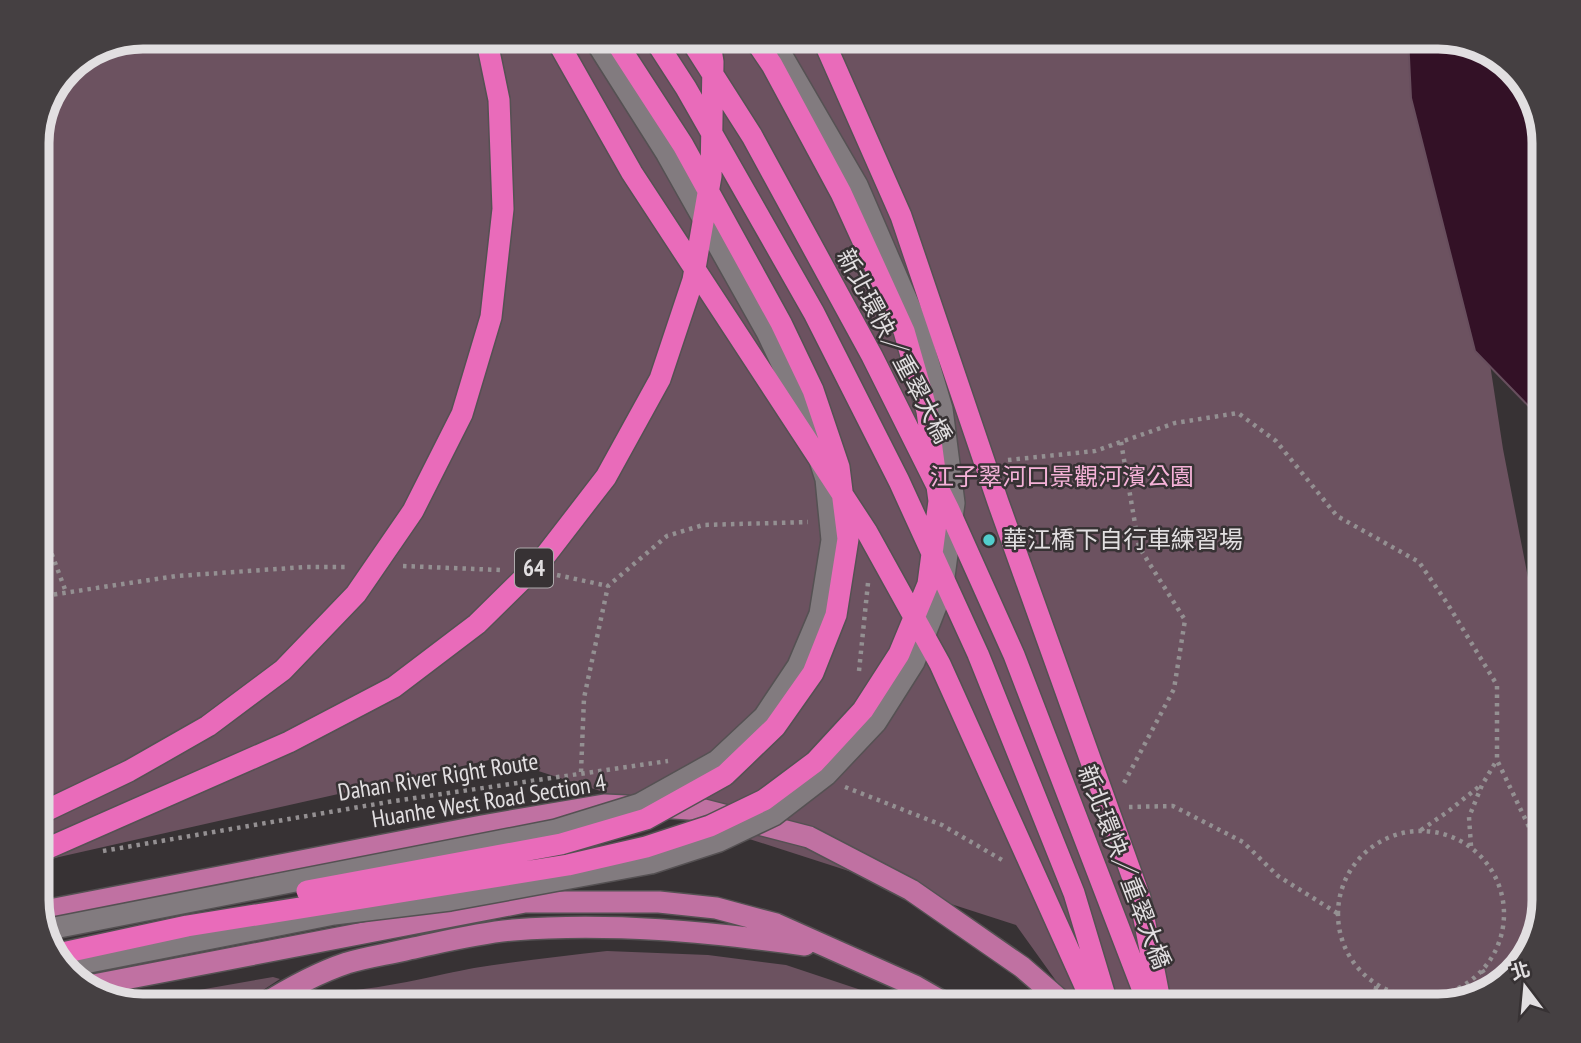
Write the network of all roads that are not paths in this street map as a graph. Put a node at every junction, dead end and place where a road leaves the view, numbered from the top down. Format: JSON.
{"nodes":[{"id":1,"x":488,"y":49,"type":"edge"},
{"id":2,"x":562,"y":49,"type":"edge"},
{"id":3,"x":601,"y":49,"type":"edge"},
{"id":4,"x":621,"y":49,"type":"edge"},
{"id":5,"x":661,"y":49,"type":"edge"},
{"id":6,"x":697,"y":49,"type":"edge"},
{"id":7,"x":711,"y":49,"type":"edge"},
{"id":8,"x":761,"y":49,"type":"edge"},
{"id":9,"x":778,"y":49,"type":"edge"},
{"id":10,"x":827,"y":49,"type":"edge"},
{"id":11,"x":49,"y":809,"type":"edge"},
{"id":12,"x":49,"y":848,"type":"edge"},
{"id":13,"x":50,"y":910,"type":"edge"},
{"id":14,"x":54,"y":928,"type":"edge"},
{"id":15,"x":59,"y":940,"type":"edge"},
{"id":16,"x":833,"y":948,"type":"junction"},
{"id":17,"x":66,"y":952,"type":"edge"},
{"id":18,"x":75,"y":965,"type":"edge"},
{"id":19,"x":101,"y":984,"type":"edge"},
{"id":20,"x":281,"y":994,"type":"edge"},
{"id":21,"x":929,"y":994,"type":"edge"},
{"id":22,"x":1053,"y":994,"type":"edge"},
{"id":23,"x":1089,"y":994,"type":"edge"},
{"id":24,"x":1104,"y":994,"type":"edge"},
{"id":25,"x":1144,"y":994,"type":"edge"},
{"id":26,"x":1159,"y":994,"type":"edge"}],
"edges":[{"from":1,"to":11,"type":"highway","bridge":true},
{"from":2,"to":23,"type":"highway","bridge":true},
{"from":3,"to":14,"type":"street","bridge":true},
{"from":4,"to":15,"type":"highway","bridge":true},
{"from":5,"to":24,"type":"highway","bridge":true},
{"from":6,"to":25,"type":"highway","name":"新北環快／重翠大橋","bridge":true},
{"from":7,"to":12,"type":"highway","number":"64","bridge":true},
{"from":8,"to":17,"type":"highway","bridge":true},
{"from":9,"to":18,"type":"street","bridge":true},
{"from":10,"to":26,"type":"highway","bridge":true},
{"from":13,"to":22,"type":"main road","name":"Huanhe West Road Section 4"},
{"from":16,"to":19,"type":"main road"},
{"from":16,"to":20,"type":"main road"},
{"from":16,"to":21,"type":"main road"}]}
